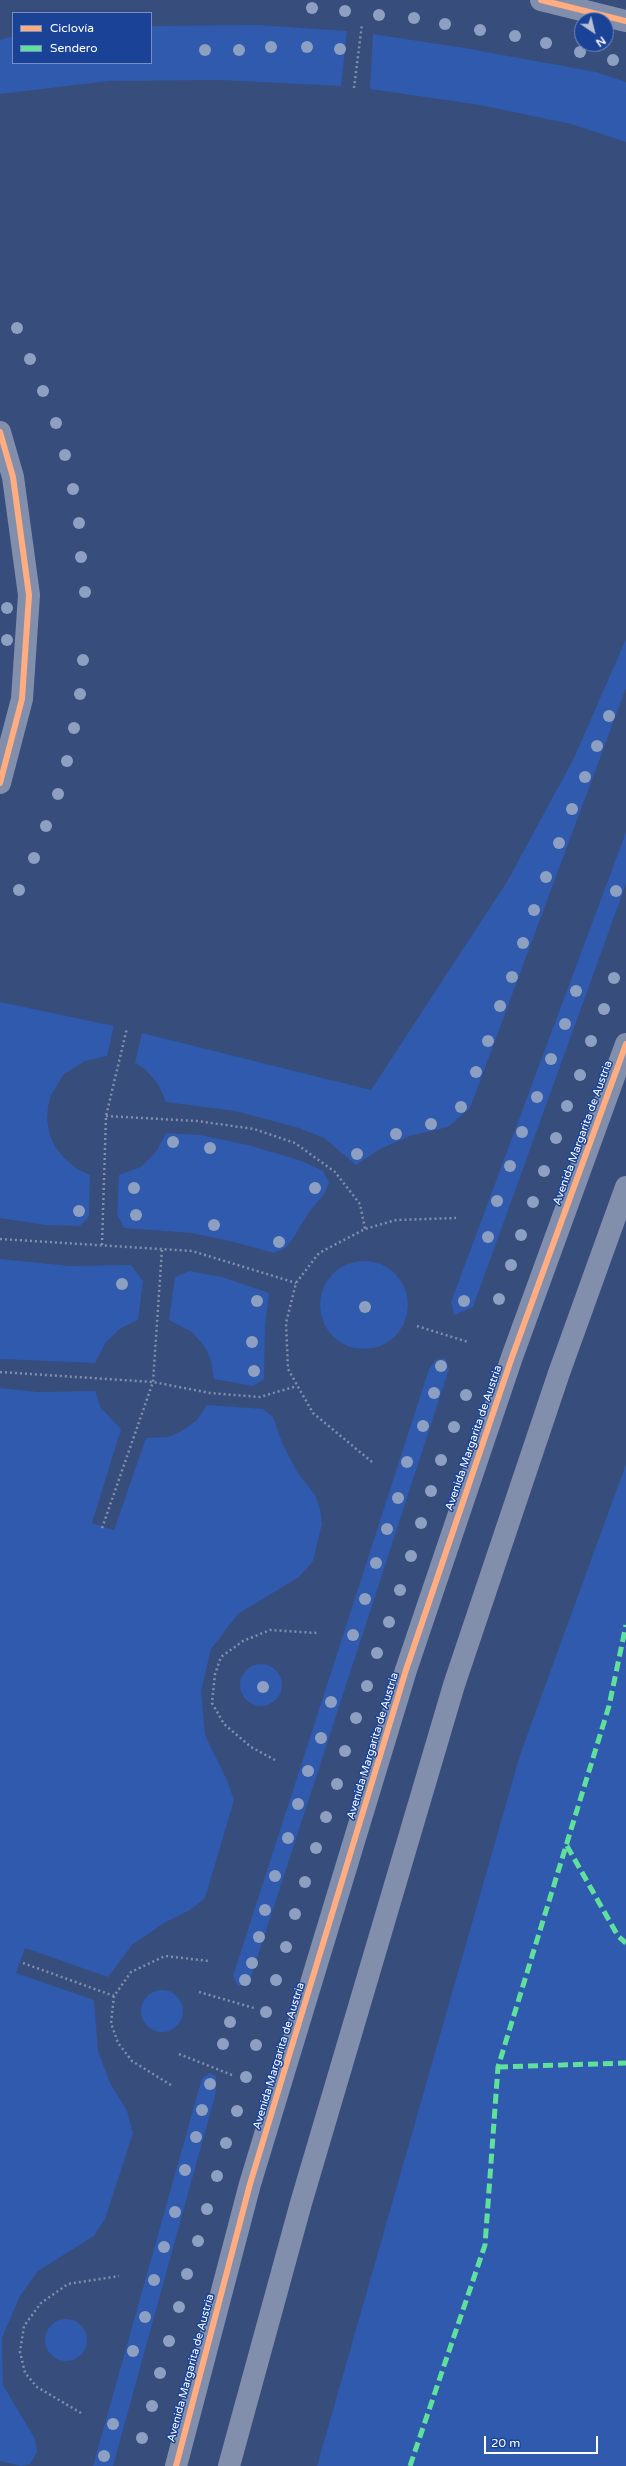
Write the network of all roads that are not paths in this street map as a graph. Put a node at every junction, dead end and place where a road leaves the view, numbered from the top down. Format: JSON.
{"nodes":[{"id":1,"x":541,"y":0,"type":"edge"},
{"id":2,"x":626,"y":21,"type":"edge"},
{"id":3,"x":0,"y":432,"type":"edge"},
{"id":4,"x":0,"y":783,"type":"edge"},
{"id":5,"x":626,"y":1044,"type":"edge"},
{"id":6,"x":626,"y":1186,"type":"edge"},
{"id":7,"x":176,"y":2466,"type":"edge"},
{"id":8,"x":229,"y":2466,"type":"edge"}],
"edges":[{"from":1,"to":2,"type":"street"},
{"from":3,"to":4,"type":"street"},
{"from":5,"to":7,"type":"street","name":"Avenida Margarita de Austria"},
{"from":6,"to":8,"type":"street"}]}
